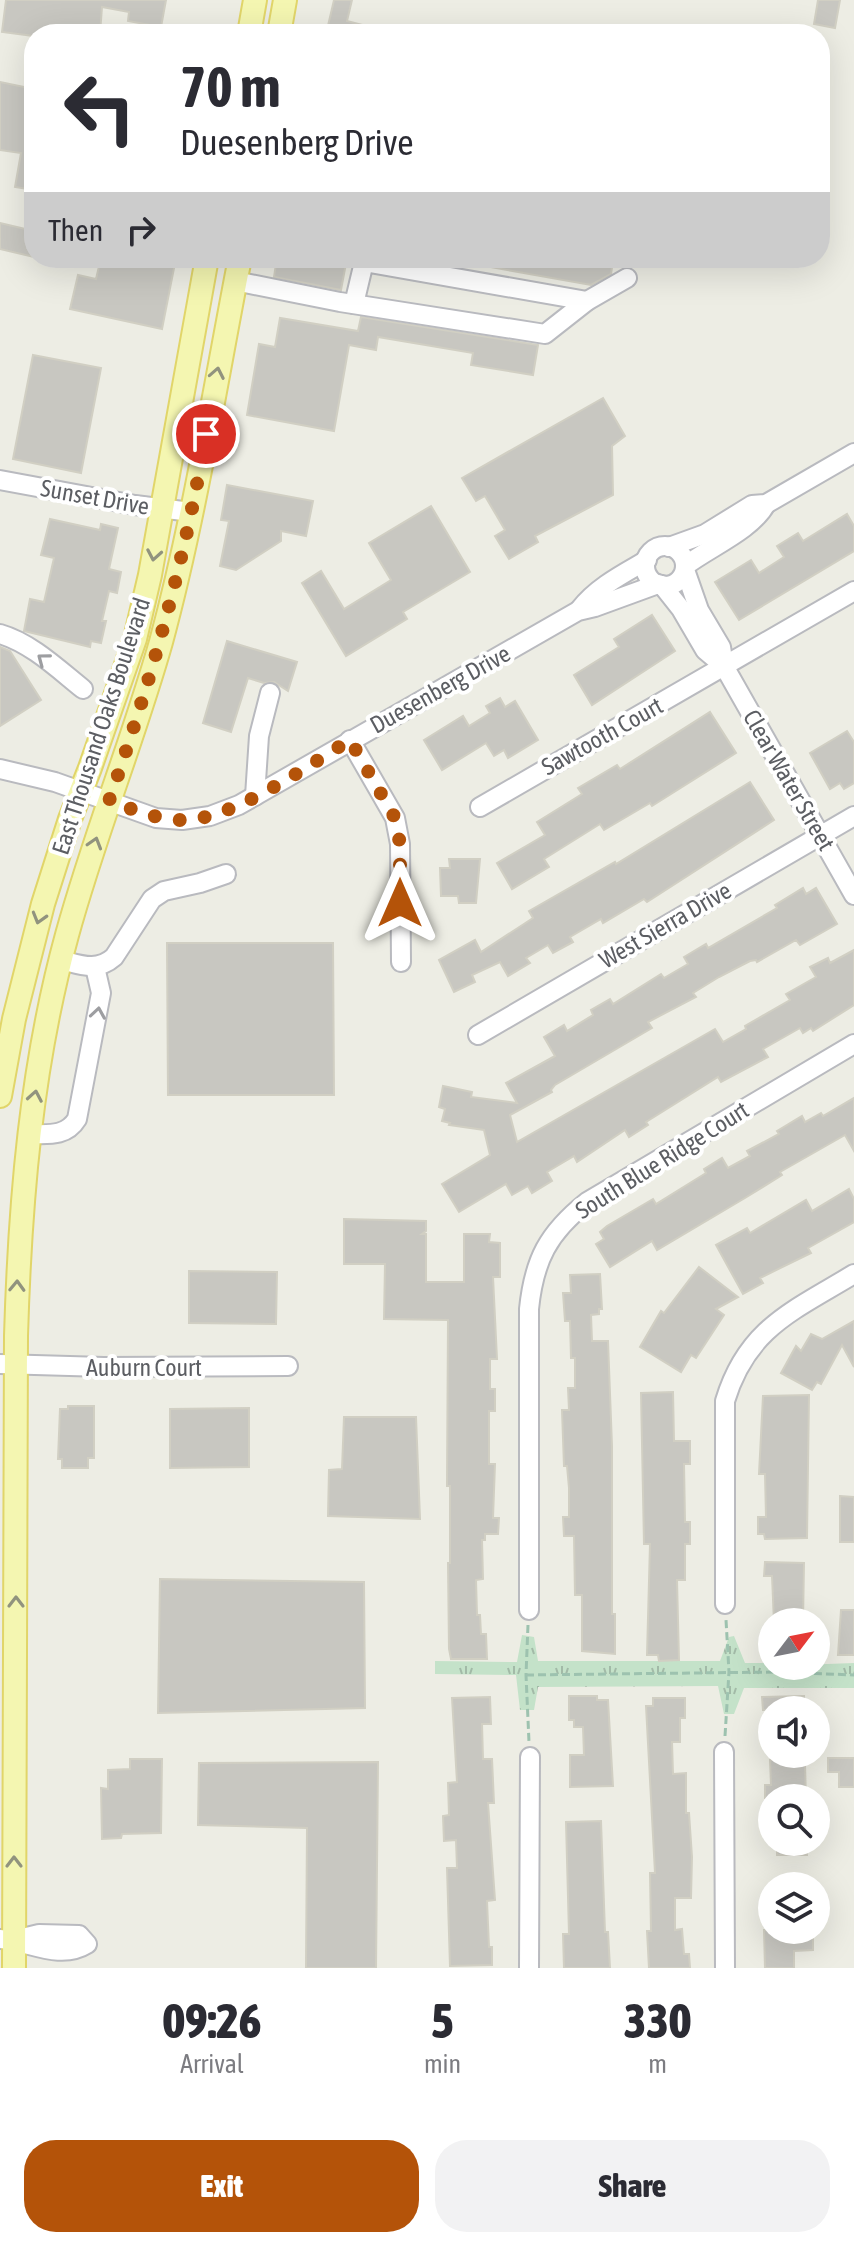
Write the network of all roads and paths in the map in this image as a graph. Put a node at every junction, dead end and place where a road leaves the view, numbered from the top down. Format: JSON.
{"nodes":[{"id":1,"x":255,"y":0,"type":"edge"},
{"id":2,"x":285,"y":0,"type":"edge"},
{"id":3,"x":251,"y":24,"type":"edge"},
{"id":4,"x":281,"y":24,"type":"edge"},
{"id":5,"x":205,"y":268,"type":"edge"},
{"id":6,"x":238,"y":268,"type":"edge"},
{"id":7,"x":363,"y":268,"type":"edge"},
{"id":8,"x":398,"y":268,"type":"edge"},
{"id":9,"x":627,"y":278,"type":"dead end"},
{"id":10,"x":235,"y":281,"type":"junction"},
{"id":11,"x":587,"y":301,"type":"junction"},
{"id":12,"x":354,"y":304,"type":"junction"},
{"id":13,"x":854,"y":453,"type":"edge"},
{"id":14,"x":0,"y":480,"type":"edge"},
{"id":15,"x":766,"y":504,"type":"junction"},
{"id":16,"x":162,"y":509,"type":"junction"},
{"id":17,"x":191,"y":512,"type":"junction"},
{"id":18,"x":669,"y":547,"type":"junction"},
{"id":19,"x":647,"y":560,"type":"junction"},
{"id":20,"x":685,"y":568,"type":"junction"},
{"id":21,"x":660,"y":585,"type":"junction"},
{"id":22,"x":854,"y":591,"type":"edge"},
{"id":23,"x":578,"y":611,"type":"junction"},
{"id":24,"x":0,"y":634,"type":"edge"},
{"id":25,"x":724,"y":666,"type":"junction"},
{"id":26,"x":83,"y":689,"type":"dead end"},
{"id":27,"x":270,"y":693,"type":"dead end"},
{"id":28,"x":350,"y":740,"type":"junction"},
{"id":29,"x":0,"y":769,"type":"edge"},
{"id":30,"x":80,"y":791,"type":"junction"},
{"id":31,"x":255,"y":796,"type":"junction"},
{"id":32,"x":109,"y":801,"type":"junction"},
{"id":33,"x":480,"y":807,"type":"dead end"},
{"id":34,"x":854,"y":816,"type":"edge"},
{"id":35,"x":821,"y":835,"type":"junction"},
{"id":36,"x":226,"y":874,"type":"dead end"},
{"id":37,"x":854,"y":895,"type":"edge"},
{"id":38,"x":61,"y":960,"type":"junction"},
{"id":39,"x":401,"y":962,"type":"dead end"},
{"id":40,"x":95,"y":967,"type":"junction"},
{"id":41,"x":478,"y":1035,"type":"dead end"},
{"id":42,"x":854,"y":1044,"type":"edge"},
{"id":43,"x":0,"y":1096,"type":"edge"},
{"id":44,"x":29,"y":1134,"type":"junction"},
{"id":45,"x":854,"y":1274,"type":"edge"},
{"id":46,"x":8,"y":1364,"type":"edge"},
{"id":47,"x":288,"y":1366,"type":"dead end"},
{"id":48,"x":725,"y":1604,"type":"joint"},
{"id":49,"x":529,"y":1610,"type":"joint"},
{"id":50,"x":729,"y":1672,"type":"junction"},
{"id":51,"x":526,"y":1675,"type":"junction"},
{"id":52,"x":854,"y":1675,"type":"edge"},
{"id":53,"x":724,"y":1752,"type":"joint"},
{"id":54,"x":530,"y":1757,"type":"joint"},
{"id":55,"x":7,"y":1939,"type":"edge"},
{"id":56,"x":14,"y":1968,"type":"edge"},
{"id":57,"x":529,"y":1968,"type":"edge"},
{"id":58,"x":725,"y":1968,"type":"edge"}],
"edges":[{"from":1,"to":3,"type":"main road"},
{"from":2,"to":4,"type":"main road"},
{"from":5,"to":16,"type":"main road","name":"East Thousand Oaks Boulevard"},
{"from":6,"to":10,"type":"main road","name":"East Thousand Oaks Boulevard"},
{"from":7,"to":12,"type":"street"},
{"from":8,"to":11,"type":"street"},
{"from":9,"to":11,"type":"street"},
{"from":10,"to":12,"type":"street"},
{"from":17,"to":10,"type":"main road","name":"East Thousand Oaks Boulevard","one_way":true},
{"from":11,"to":12,"type":"street"},
{"from":13,"to":15,"type":"street","name":"Duesenberg Drive"},
{"from":14,"to":16,"type":"street","name":"Sunset Drive"},
{"from":15,"to":18,"type":"street","name":"Duesenberg Drive"},
{"from":15,"to":20,"type":"street","name":"Duesenberg Drive"},
{"from":16,"to":17,"type":"street","name":"Sunset Drive"},
{"from":16,"to":30,"type":"main road","name":"East Thousand Oaks Boulevard","one_way":true},
{"from":17,"to":32,"type":"main road","name":"East Thousand Oaks Boulevard"},
{"from":18,"to":19,"type":"street","name":"Duesenberg Drive"},
{"from":18,"to":20,"type":"street"},
{"from":19,"to":21,"type":"street"},
{"from":19,"to":23,"type":"street","name":"Duesenberg Drive"},
{"from":20,"to":21,"type":"street","name":"Duesenberg Drive"},
{"from":20,"to":25,"type":"street","name":"Clear Water Street"},
{"from":21,"to":23,"type":"street","name":"Duesenberg Drive"},
{"from":21,"to":25,"type":"street","name":"Clear Water Street"},
{"from":22,"to":25,"type":"street","name":"Sawtooth Court"},
{"from":23,"to":28,"type":"street","name":"Duesenberg Drive"},
{"from":26,"to":24,"type":"street","one_way":true},
{"from":25,"to":33,"type":"street","name":"Sawtooth Court"},
{"from":25,"to":35,"type":"street","name":"Clear Water Street"},
{"from":27,"to":31,"type":"street"},
{"from":28,"to":31,"type":"street","name":"Duesenberg Drive"},
{"from":28,"to":39,"type":"street"},
{"from":29,"to":30,"type":"street","name":"Duesenberg Drive"},
{"from":30,"to":32,"type":"street","name":"Duesenberg Drive"},
{"from":30,"to":43,"type":"main road","name":"East Thousand Oaks Boulevard","one_way":true},
{"from":31,"to":32,"type":"street","name":"Duesenberg Drive"},
{"from":38,"to":32,"type":"main road","name":"East Thousand Oaks Boulevard","one_way":true},
{"from":34,"to":35,"type":"street","name":"West Sierra Drive"},
{"from":35,"to":37,"type":"street","name":"Clear Water Street"},
{"from":35,"to":41,"type":"street","name":"West Sierra Drive"},
{"from":36,"to":40,"type":"street"},
{"from":38,"to":40,"type":"street"},
{"from":44,"to":38,"type":"main road","name":"East Thousand Oaks Boulevard","one_way":true},
{"from":44,"to":40,"type":"street","one_way":true},
{"from":42,"to":49,"type":"street","name":"South Blue Ridge Court"},
{"from":46,"to":44,"type":"main road","name":"East Thousand Oaks Boulevard","one_way":true},
{"from":45,"to":48,"type":"street"},
{"from":46,"to":47,"type":"street","name":"Auburn Court"},
{"from":55,"to":46,"type":"main road","name":"East Thousand Oaks Boulevard","one_way":true},
{"from":48,"to":50,"type":"path"},
{"from":49,"to":51,"type":"path"},
{"from":50,"to":51,"type":"path"},
{"from":50,"to":52,"type":"path"},
{"from":50,"to":53,"type":"path"},
{"from":51,"to":54,"type":"path"},
{"from":53,"to":58,"type":"street"},
{"from":54,"to":57,"type":"street"},
{"from":55,"to":56,"type":"main road","name":"East Thousand Oaks Boulevard"}]}
